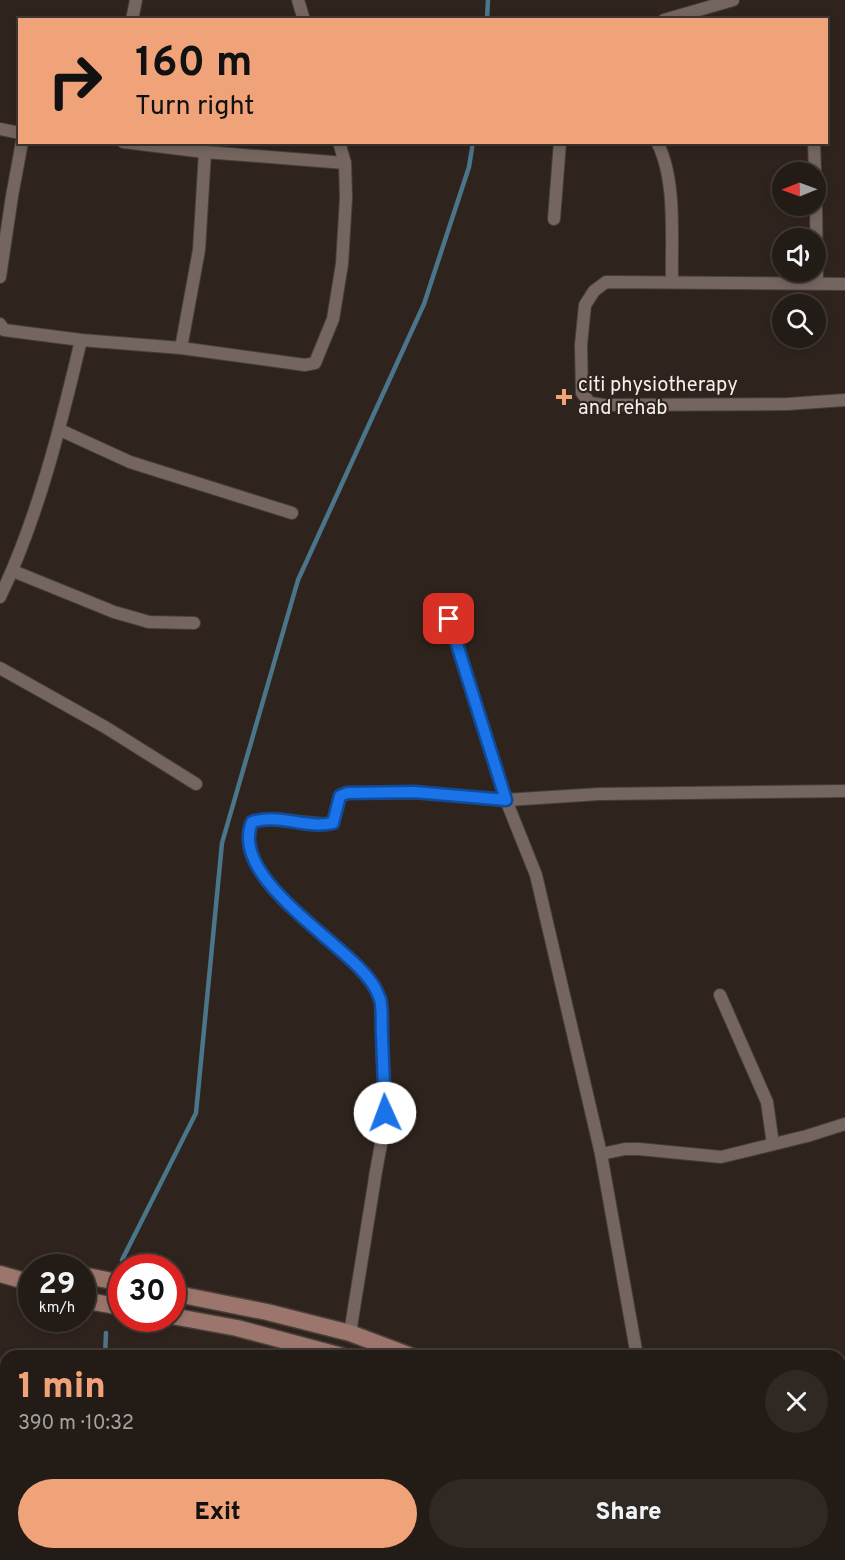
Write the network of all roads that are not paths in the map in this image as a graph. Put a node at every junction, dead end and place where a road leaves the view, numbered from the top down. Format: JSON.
{"nodes":[{"id":1,"x":136,"y":0,"type":"edge"},
{"id":2,"x":298,"y":0,"type":"edge"},
{"id":3,"x":733,"y":0,"type":"edge"},
{"id":4,"x":132,"y":18,"type":"edge"},
{"id":5,"x":303,"y":18,"type":"edge"},
{"id":6,"x":671,"y":18,"type":"edge"},
{"id":7,"x":0,"y":129,"type":"edge"},
{"id":8,"x":18,"y":133,"type":"edge"},
{"id":9,"x":22,"y":144,"type":"edge"},
{"id":10,"x":139,"y":144,"type":"edge"},
{"id":11,"x":340,"y":144,"type":"edge"},
{"id":12,"x":560,"y":144,"type":"edge"},
{"id":13,"x":658,"y":144,"type":"edge"},
{"id":14,"x":814,"y":144,"type":"edge"},
{"id":15,"x":205,"y":152,"type":"junction"},
{"id":16,"x":815,"y":162,"type":"edge"},
{"id":17,"x":345,"y":163,"type":"junction"},
{"id":18,"x":816,"y":216,"type":"edge"},
{"id":19,"x":554,"y":219,"type":"dead end"},
{"id":20,"x":0,"y":277,"type":"edge"},
{"id":21,"x":672,"y":282,"type":"junction"},
{"id":22,"x":816,"y":283,"type":"junction"},
{"id":23,"x":845,"y":284,"type":"edge"},
{"id":24,"x":0,"y":324,"type":"edge"},
{"id":25,"x":81,"y":340,"type":"junction"},
{"id":26,"x":181,"y":348,"type":"junction"},
{"id":27,"x":845,"y":400,"type":"edge"},
{"id":28,"x":60,"y":430,"type":"junction"},
{"id":29,"x":292,"y":513,"type":"dead end"},
{"id":30,"x":13,"y":571,"type":"junction"},
{"id":31,"x":0,"y":597,"type":"edge"},
{"id":32,"x":449,"y":619,"type":"dead end"},
{"id":33,"x":194,"y":623,"type":"dead end"},
{"id":34,"x":0,"y":668,"type":"edge"},
{"id":35,"x":196,"y":784,"type":"dead end"},
{"id":36,"x":845,"y":791,"type":"edge"},
{"id":37,"x":506,"y":800,"type":"junction"},
{"id":38,"x":720,"y":995,"type":"dead end"},
{"id":39,"x":845,"y":1124,"type":"edge"},
{"id":40,"x":773,"y":1144,"type":"junction"},
{"id":41,"x":602,"y":1154,"type":"junction"},
{"id":42,"x":3,"y":1274,"type":"edge"},
{"id":43,"x":18,"y":1275,"type":"edge"},
{"id":44,"x":18,"y":1279,"type":"edge"},
{"id":45,"x":186,"y":1296,"type":"edge"},
{"id":46,"x":186,"y":1319,"type":"edge"},
{"id":47,"x":350,"y":1333,"type":"junction"},
{"id":48,"x":320,"y":1350,"type":"edge"},
{"id":49,"x":395,"y":1350,"type":"edge"},
{"id":50,"x":637,"y":1350,"type":"edge"}],
"edges":[{"from":1,"to":4,"type":"street"},
{"from":2,"to":5,"type":"street"},
{"from":3,"to":6,"type":"street"},
{"from":7,"to":8,"type":"street"},
{"from":9,"to":20,"type":"street"},
{"from":10,"to":15,"type":"street"},
{"from":11,"to":17,"type":"street"},
{"from":12,"to":19,"type":"street"},
{"from":13,"to":21,"type":"street"},
{"from":14,"to":16,"type":"street"},
{"from":15,"to":17,"type":"street"},
{"from":15,"to":26,"type":"street"},
{"from":17,"to":26,"type":"street"},
{"from":18,"to":22,"type":"street"},
{"from":21,"to":22,"type":"street"},
{"from":21,"to":27,"type":"street"},
{"from":22,"to":23,"type":"street"},
{"from":24,"to":25,"type":"street"},
{"from":25,"to":26,"type":"street"},
{"from":25,"to":28,"type":"street"},
{"from":28,"to":29,"type":"street"},
{"from":28,"to":30,"type":"street"},
{"from":30,"to":31,"type":"street"},
{"from":30,"to":33,"type":"street"},
{"from":32,"to":37,"type":"street"},
{"from":34,"to":35,"type":"street"},
{"from":36,"to":37,"type":"street"},
{"from":37,"to":41,"type":"street"},
{"from":37,"to":47,"type":"street"},
{"from":38,"to":40,"type":"street"},
{"from":39,"to":40,"type":"street"},
{"from":40,"to":41,"type":"street"},
{"from":41,"to":50,"type":"street"},
{"from":42,"to":43,"type":"main road"},
{"from":42,"to":44,"type":"main road"},
{"from":45,"to":47,"type":"main road"},
{"from":46,"to":48,"type":"main road"},
{"from":47,"to":49,"type":"main road"}]}
